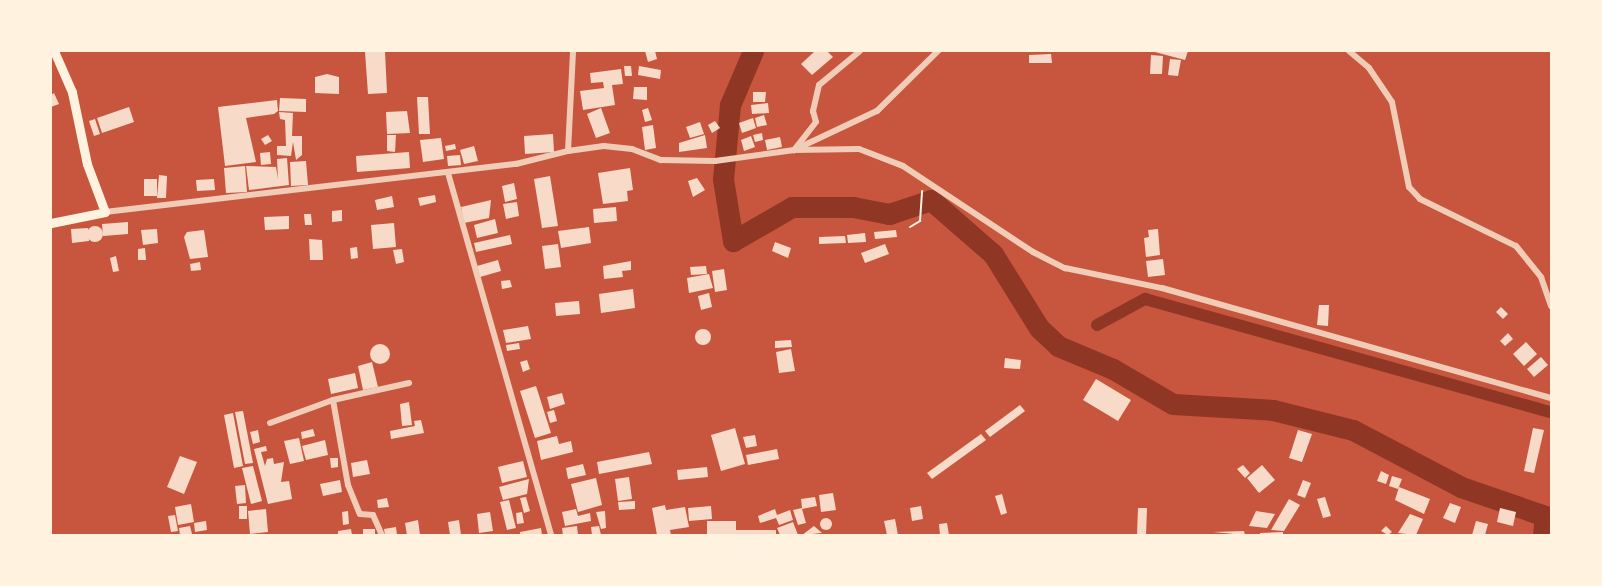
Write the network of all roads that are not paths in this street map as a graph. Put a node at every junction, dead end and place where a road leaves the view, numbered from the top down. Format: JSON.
{"nodes":[{"id":1,"x":54,"y":51,"type":"edge"},
{"id":2,"x":573,"y":51,"type":"edge"},
{"id":3,"x":860,"y":51,"type":"edge"},
{"id":4,"x":938,"y":51,"type":"edge"},
{"id":5,"x":1349,"y":51,"type":"edge"},
{"id":6,"x":794,"y":150,"type":"junction"},
{"id":7,"x":568,"y":151,"type":"junction"},
{"id":8,"x":448,"y":173,"type":"junction"},
{"id":9,"x":105,"y":212,"type":"junction"},
{"id":10,"x":51,"y":223,"type":"edge"},
{"id":11,"x":1551,"y":306,"type":"edge"},
{"id":12,"x":410,"y":383,"type":"dead end"},
{"id":13,"x":1551,"y":398,"type":"edge"},
{"id":14,"x":333,"y":400,"type":"junction"},
{"id":15,"x":270,"y":423,"type":"dead end"},
{"id":16,"x":382,"y":535,"type":"edge"},
{"id":17,"x":551,"y":535,"type":"edge"}],
"edges":[{"from":1,"to":9,"type":"main road"},
{"from":2,"to":7,"type":"street"},
{"from":3,"to":6,"type":"street"},
{"from":4,"to":6,"type":"street"},
{"from":5,"to":11,"type":"street"},
{"from":6,"to":7,"type":"street"},
{"from":6,"to":13,"type":"street"},
{"from":7,"to":8,"type":"street"},
{"from":8,"to":9,"type":"street"},
{"from":8,"to":17,"type":"street"},
{"from":9,"to":10,"type":"main road"},
{"from":12,"to":14,"type":"street"},
{"from":14,"to":15,"type":"street"},
{"from":14,"to":16,"type":"street"}]}
